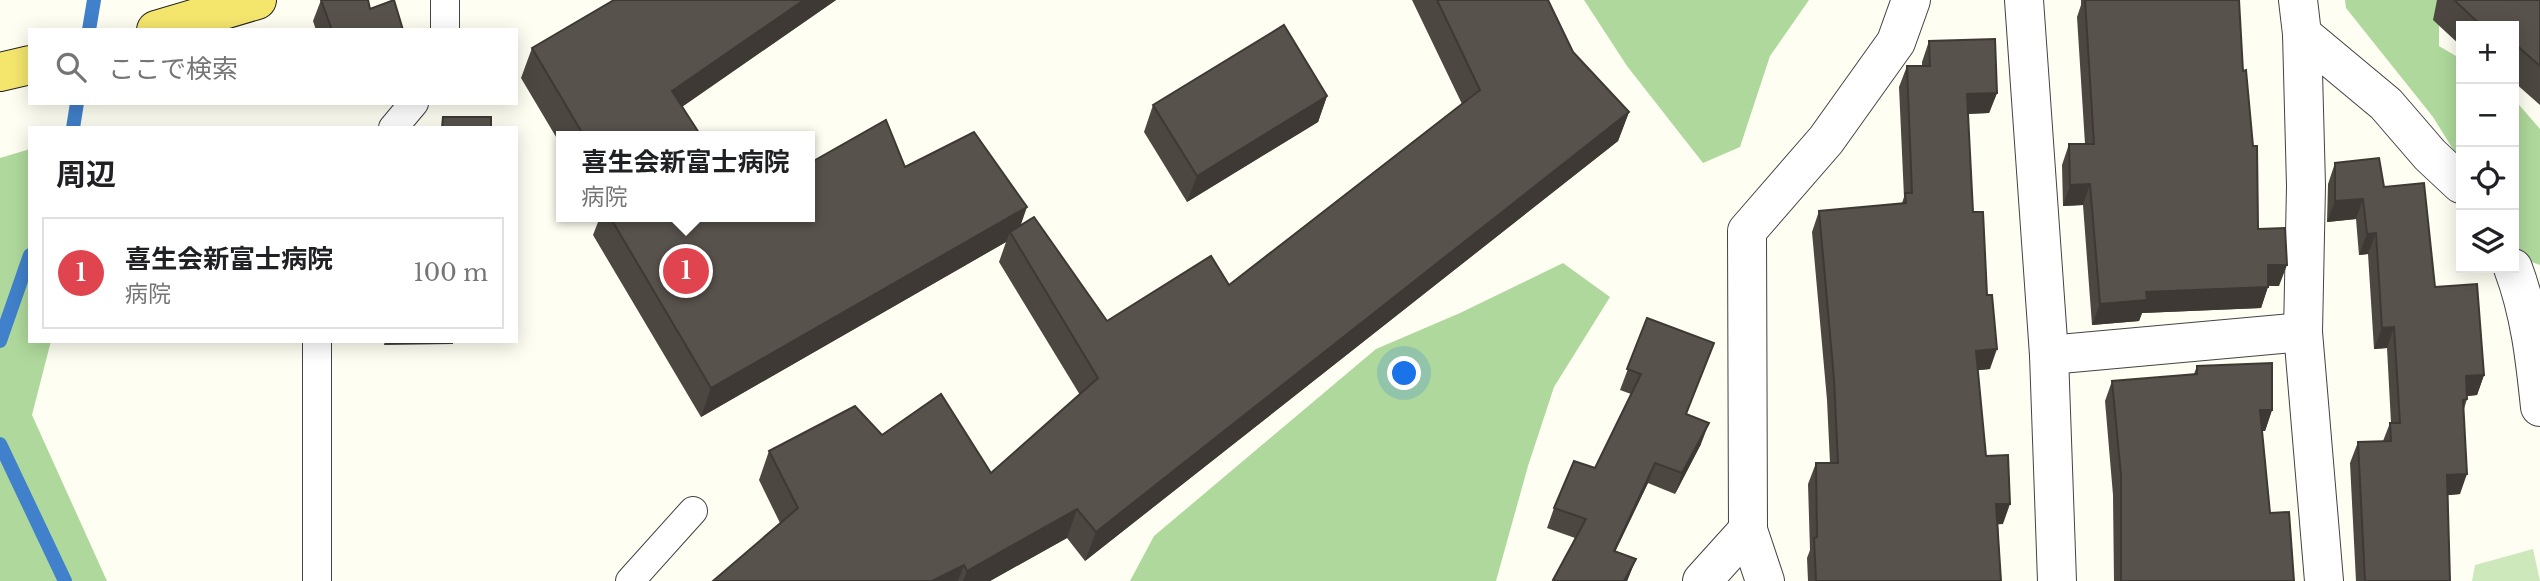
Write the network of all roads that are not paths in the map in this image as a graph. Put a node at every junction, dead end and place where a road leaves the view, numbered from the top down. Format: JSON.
{"nodes":[{"id":1,"x":257,"y":0,"type":"edge"},
{"id":2,"x":445,"y":0,"type":"edge"},
{"id":3,"x":1911,"y":0,"type":"edge"},
{"id":4,"x":2024,"y":0,"type":"edge"},
{"id":5,"x":2300,"y":17,"type":"edge"},
{"id":6,"x":163,"y":28,"type":"edge"},
{"id":7,"x":445,"y":28,"type":"edge"},
{"id":8,"x":28,"y":65,"type":"edge"},
{"id":9,"x":0,"y":72,"type":"edge"},
{"id":10,"x":412,"y":105,"type":"edge"},
{"id":11,"x":395,"y":126,"type":"edge"},
{"id":12,"x":2456,"y":179,"type":"edge"},
{"id":13,"x":2515,"y":273,"type":"edge"},
{"id":14,"x":2303,"y":332,"type":"junction"},
{"id":15,"x":317,"y":343,"type":"edge"},
{"id":16,"x":2049,"y":355,"type":"junction"},
{"id":17,"x":2540,"y":407,"type":"edge"},
{"id":18,"x":693,"y":511,"type":"dead end"},
{"id":19,"x":1748,"y":530,"type":"junction"},
{"id":20,"x":317,"y":581,"type":"edge"},
{"id":21,"x":630,"y":581,"type":"edge"},
{"id":22,"x":1702,"y":581,"type":"edge"},
{"id":23,"x":1765,"y":581,"type":"edge"},
{"id":24,"x":2057,"y":581,"type":"edge"},
{"id":25,"x":2324,"y":581,"type":"edge"}],
"edges":[{"from":1,"to":6,"type":"main road"},
{"from":2,"to":7,"type":"lane"},
{"from":3,"to":19,"type":"street"},
{"from":4,"to":16,"type":"street"},
{"from":5,"to":12,"type":"street"},
{"from":5,"to":14,"type":"street"},
{"from":8,"to":9,"type":"main road"},
{"from":10,"to":11,"type":"lane"},
{"from":13,"to":17,"type":"street"},
{"from":14,"to":16,"type":"street"},
{"from":14,"to":25,"type":"street"},
{"from":15,"to":20,"type":"lane"},
{"from":16,"to":24,"type":"street"},
{"from":18,"to":21,"type":"lane"},
{"from":19,"to":22,"type":"street"},
{"from":19,"to":23,"type":"street"}]}
